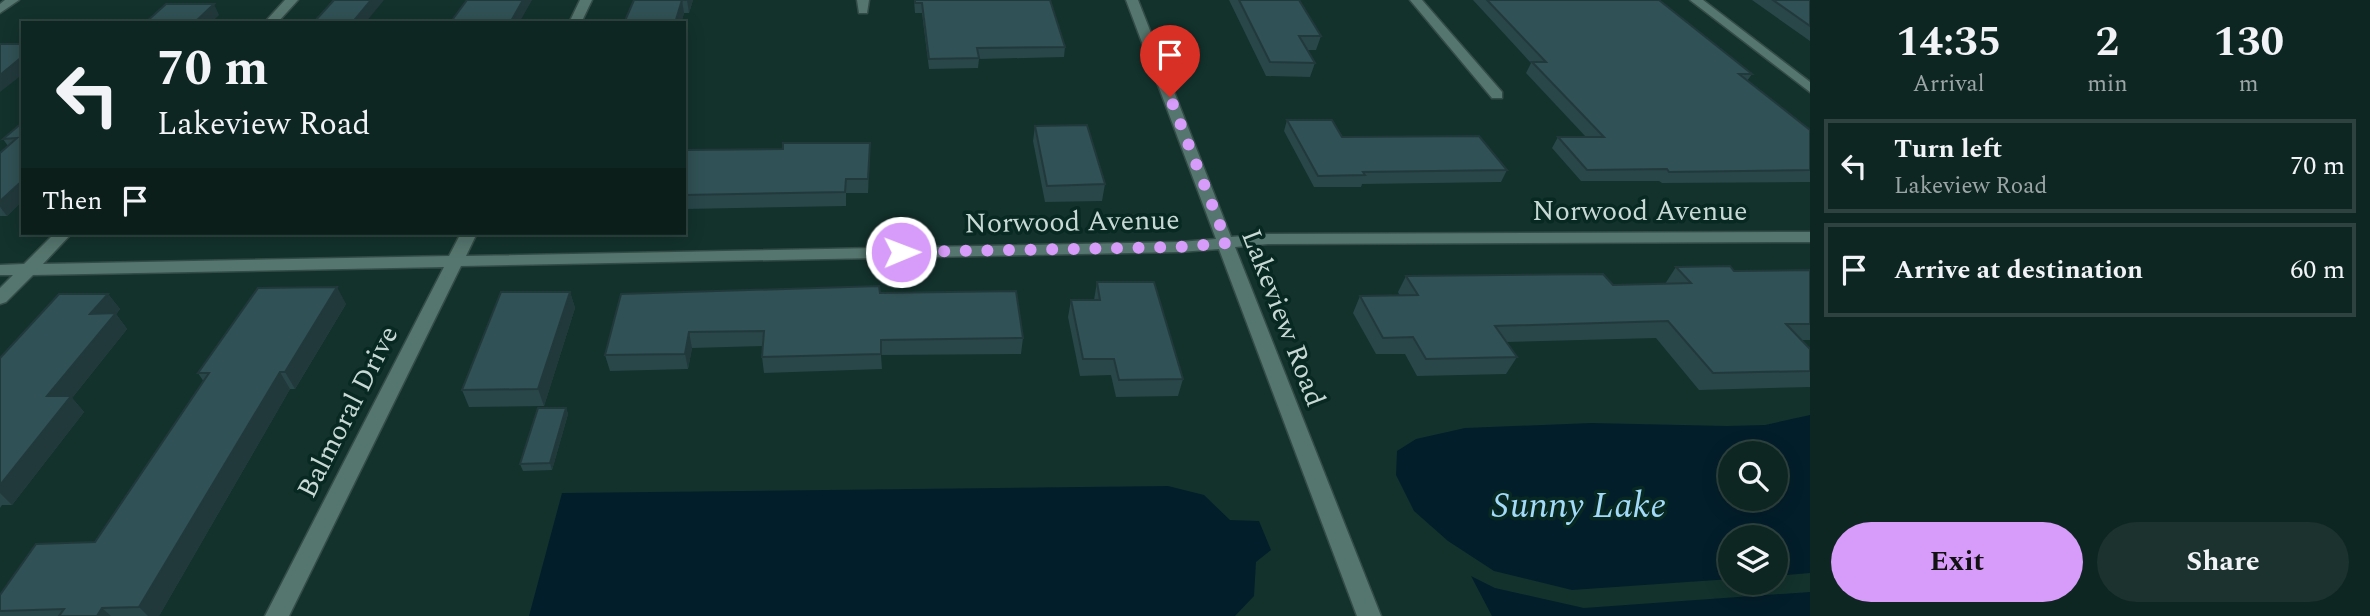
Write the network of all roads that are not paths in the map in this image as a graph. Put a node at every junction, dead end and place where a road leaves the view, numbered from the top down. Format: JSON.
{"nodes":[{"id":1,"x":13,"y":0,"type":"edge"},
{"id":2,"x":292,"y":0,"type":"edge"},
{"id":3,"x":586,"y":0,"type":"edge"},
{"id":4,"x":1132,"y":0,"type":"edge"},
{"id":5,"x":1416,"y":0,"type":"edge"},
{"id":6,"x":1696,"y":0,"type":"edge"},
{"id":7,"x":0,"y":9,"type":"edge"},
{"id":8,"x":272,"y":21,"type":"edge"},
{"id":9,"x":576,"y":21,"type":"edge"},
{"id":10,"x":1810,"y":88,"type":"edge"},
{"id":11,"x":1497,"y":95,"type":"dead end"},
{"id":12,"x":62,"y":235,"type":"edge"},
{"id":13,"x":468,"y":235,"type":"edge"},
{"id":14,"x":1810,"y":237,"type":"edge"},
{"id":15,"x":1227,"y":243,"type":"junction"},
{"id":16,"x":455,"y":261,"type":"junction"},
{"id":17,"x":28,"y":269,"type":"junction"},
{"id":18,"x":0,"y":270,"type":"edge"},
{"id":19,"x":0,"y":298,"type":"edge"},
{"id":20,"x":277,"y":616,"type":"edge"},
{"id":21,"x":1369,"y":616,"type":"edge"}],
"edges":[{"from":1,"to":7,"type":"street"},
{"from":2,"to":8,"type":"street"},
{"from":3,"to":9,"type":"street"},
{"from":4,"to":15,"type":"street","name":"Lakeview Road"},
{"from":5,"to":11,"type":"street"},
{"from":6,"to":10,"type":"street"},
{"from":12,"to":17,"type":"street"},
{"from":13,"to":16,"type":"street","name":"Balmoral Drive"},
{"from":14,"to":15,"type":"street","name":"Norwood Avenue"},
{"from":15,"to":16,"type":"street","name":"Norwood Avenue"},
{"from":15,"to":21,"type":"street","name":"Lakeview Road"},
{"from":16,"to":17,"type":"street","name":"Norwood Avenue"},
{"from":16,"to":20,"type":"street","name":"Balmoral Drive"},
{"from":17,"to":18,"type":"street","name":"Norwood Avenue"},
{"from":17,"to":19,"type":"street"}]}
